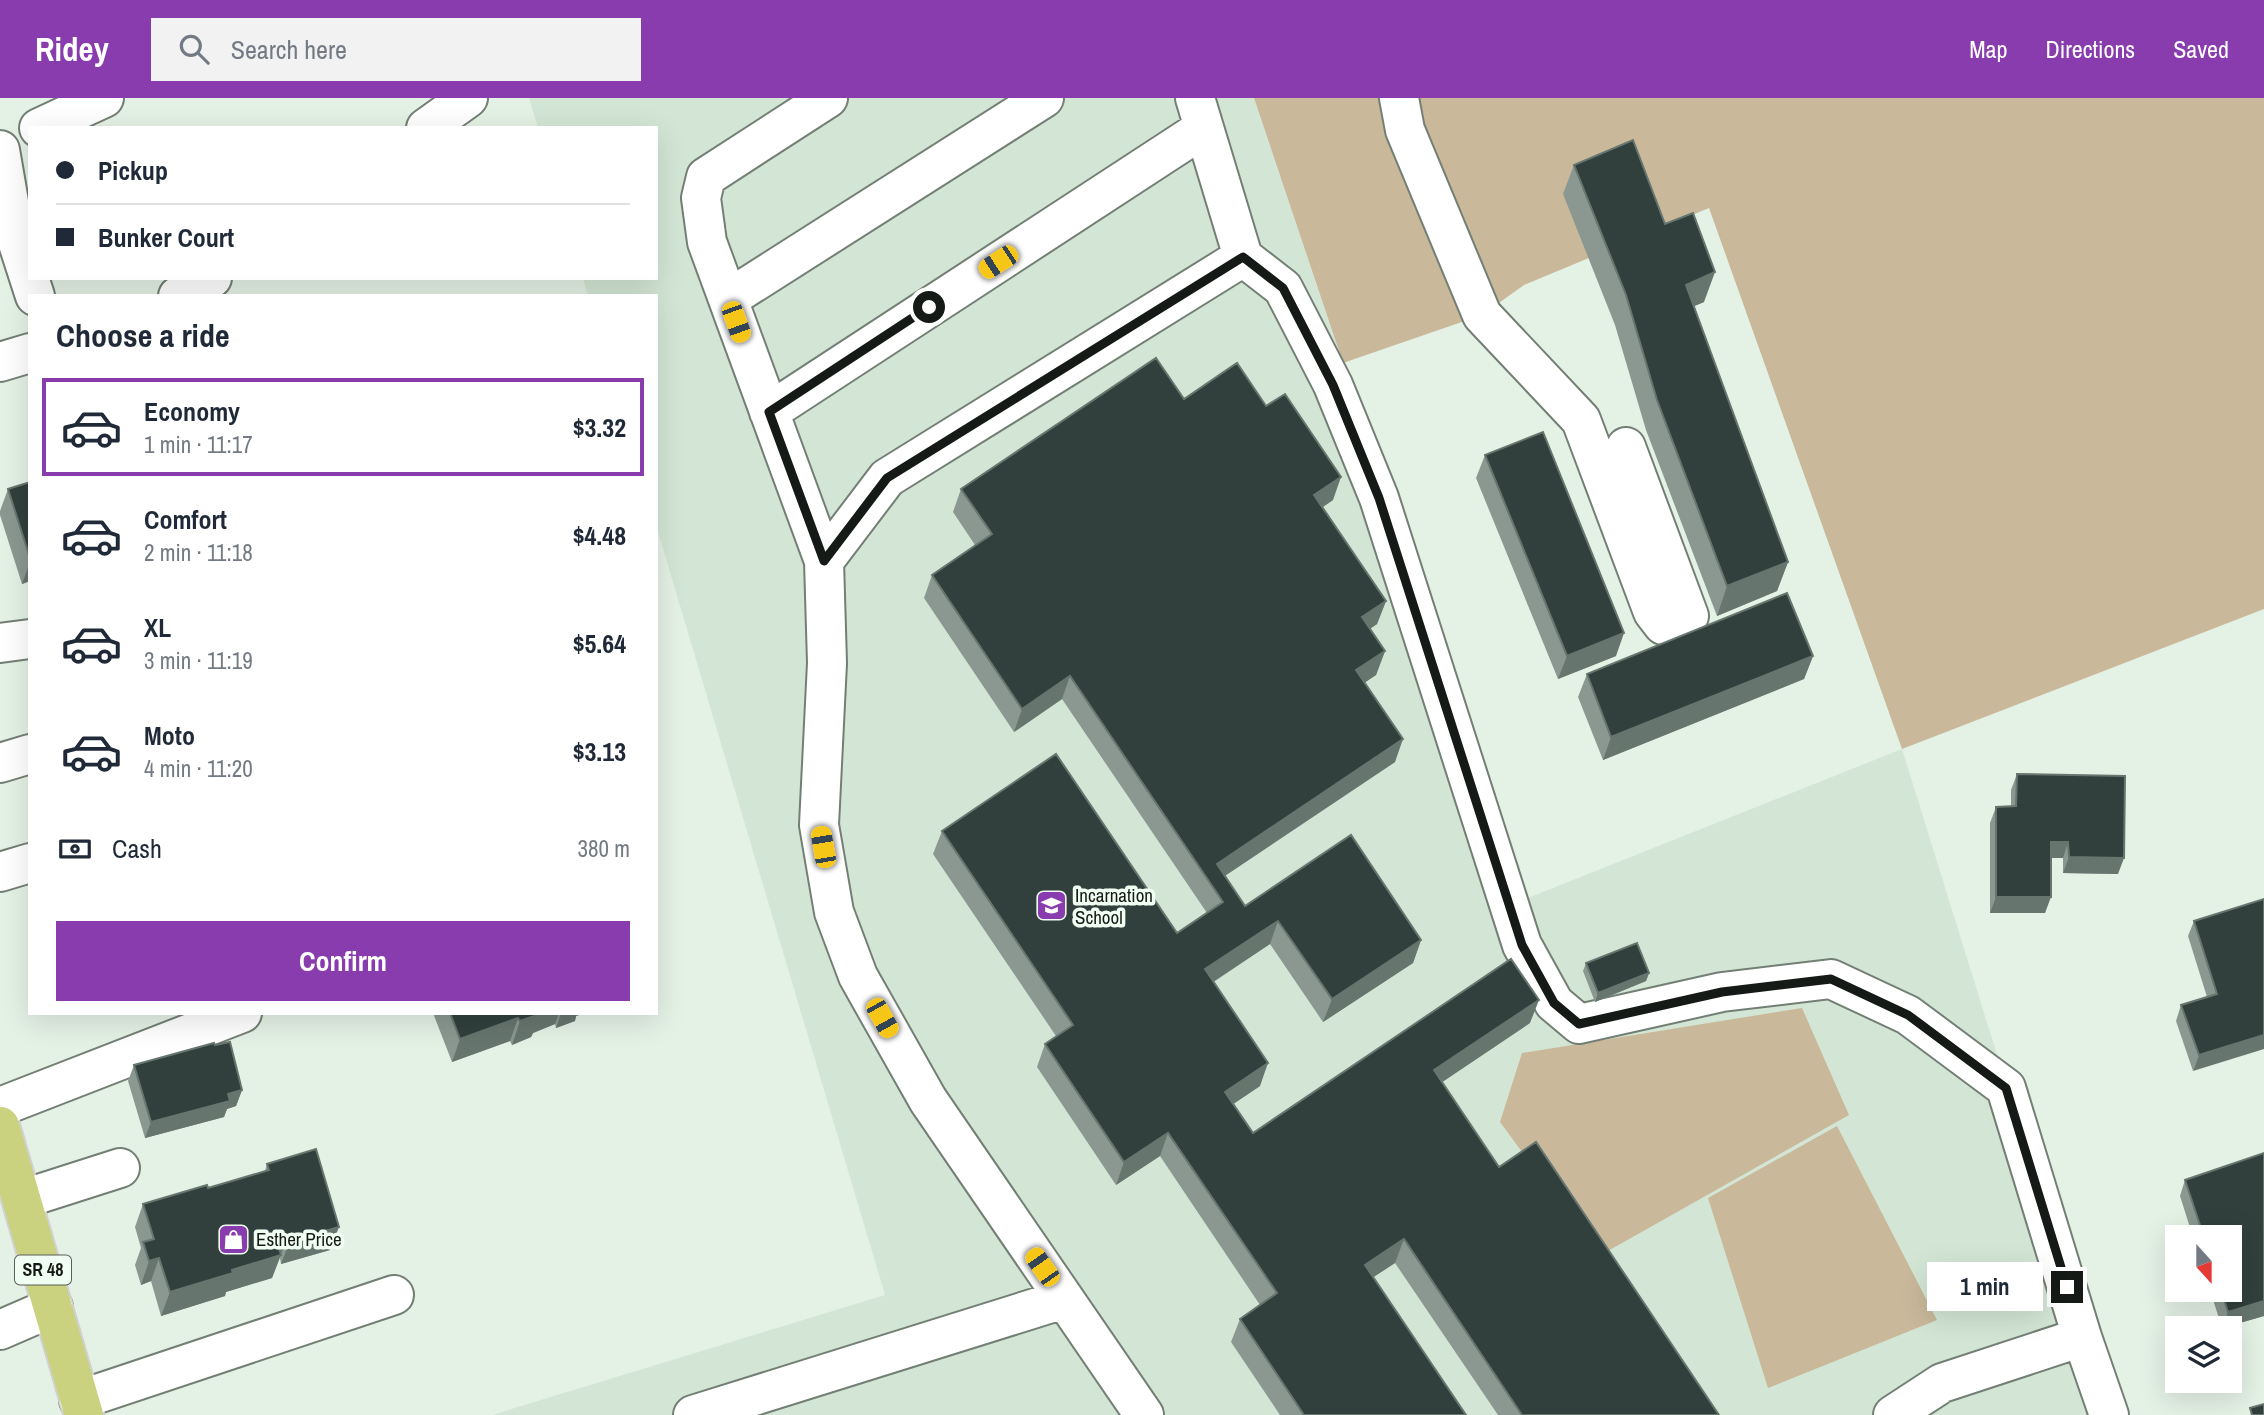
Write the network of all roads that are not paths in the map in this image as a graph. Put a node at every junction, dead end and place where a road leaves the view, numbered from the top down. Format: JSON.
{"nodes":[{"id":1,"x":104,"y":98,"type":"edge"},
{"id":2,"x":468,"y":98,"type":"edge"},
{"id":3,"x":828,"y":98,"type":"edge"},
{"id":4,"x":1044,"y":98,"type":"edge"},
{"id":5,"x":1399,"y":98,"type":"edge"},
{"id":6,"x":1200,"y":113,"type":"edge"},
{"id":7,"x":42,"y":126,"type":"edge"},
{"id":8,"x":429,"y":126,"type":"edge"},
{"id":9,"x":28,"y":133,"type":"edge"},
{"id":10,"x":0,"y":148,"type":"edge"},
{"id":11,"x":7,"y":233,"type":"edge"},
{"id":12,"x":1243,"y":257,"type":"junction"},
{"id":13,"x":208,"y":280,"type":"edge"},
{"id":14,"x":34,"y":294,"type":"edge"},
{"id":15,"x":182,"y":294,"type":"edge"},
{"id":16,"x":728,"y":299,"type":"junction"},
{"id":17,"x":28,"y":354,"type":"edge"},
{"id":18,"x":0,"y":362,"type":"edge"},
{"id":19,"x":769,"y":412,"type":"junction"},
{"id":20,"x":1626,"y":447,"type":"dead end"},
{"id":21,"x":824,"y":561,"type":"junction"},
{"id":22,"x":28,"y":639,"type":"edge"},
{"id":23,"x":0,"y":643,"type":"edge"},
{"id":24,"x":28,"y":755,"type":"edge"},
{"id":25,"x":0,"y":763,"type":"edge"},
{"id":26,"x":28,"y":864,"type":"edge"},
{"id":27,"x":0,"y":872,"type":"edge"},
{"id":28,"x":237,"y":1015,"type":"edge"},
{"id":29,"x":0,"y":1107,"type":"edge"},
{"id":30,"x":0,"y":1126,"type":"edge"},
{"id":31,"x":120,"y":1168,"type":"dead end"},
{"id":32,"x":23,"y":1199,"type":"junction"},
{"id":33,"x":394,"y":1295,"type":"dead end"},
{"id":34,"x":1064,"y":1299,"type":"junction"},
{"id":35,"x":53,"y":1307,"type":"junction"},
{"id":36,"x":0,"y":1330,"type":"edge"},
{"id":37,"x":2082,"y":1337,"type":"junction"},
{"id":38,"x":81,"y":1407,"type":"edge"},
{"id":39,"x":1130,"y":1412,"type":"edge"},
{"id":40,"x":1899,"y":1413,"type":"edge"},
{"id":41,"x":693,"y":1415,"type":"edge"},
{"id":42,"x":2109,"y":1415,"type":"edge"}],
"edges":[{"from":1,"to":7,"type":"street"},
{"from":2,"to":8,"type":"street"},
{"from":3,"to":16,"type":"street"},
{"from":4,"to":16,"type":"street"},
{"from":5,"to":20,"type":"street"},
{"from":6,"to":12,"type":"street"},
{"from":6,"to":19,"type":"street"},
{"from":9,"to":10,"type":"street"},
{"from":10,"to":11,"type":"street"},
{"from":11,"to":14,"type":"street"},
{"from":12,"to":21,"type":"street"},
{"from":12,"to":37,"type":"street"},
{"from":13,"to":15,"type":"street"},
{"from":16,"to":19,"type":"street"},
{"from":17,"to":18,"type":"street"},
{"from":19,"to":21,"type":"street"},
{"from":21,"to":34,"type":"street"},
{"from":22,"to":23,"type":"street"},
{"from":24,"to":25,"type":"street"},
{"from":26,"to":27,"type":"street"},
{"from":28,"to":29,"type":"street"},
{"from":30,"to":32,"type":"main road","number":"SR 48"},
{"from":31,"to":32,"type":"street"},
{"from":32,"to":35,"type":"main road","number":"SR 48"},
{"from":33,"to":38,"type":"street"},
{"from":34,"to":39,"type":"street"},
{"from":34,"to":41,"type":"street"},
{"from":35,"to":36,"type":"street"},
{"from":35,"to":38,"type":"main road","number":"SR 48"},
{"from":37,"to":40,"type":"street"},
{"from":37,"to":42,"type":"street"}]}
